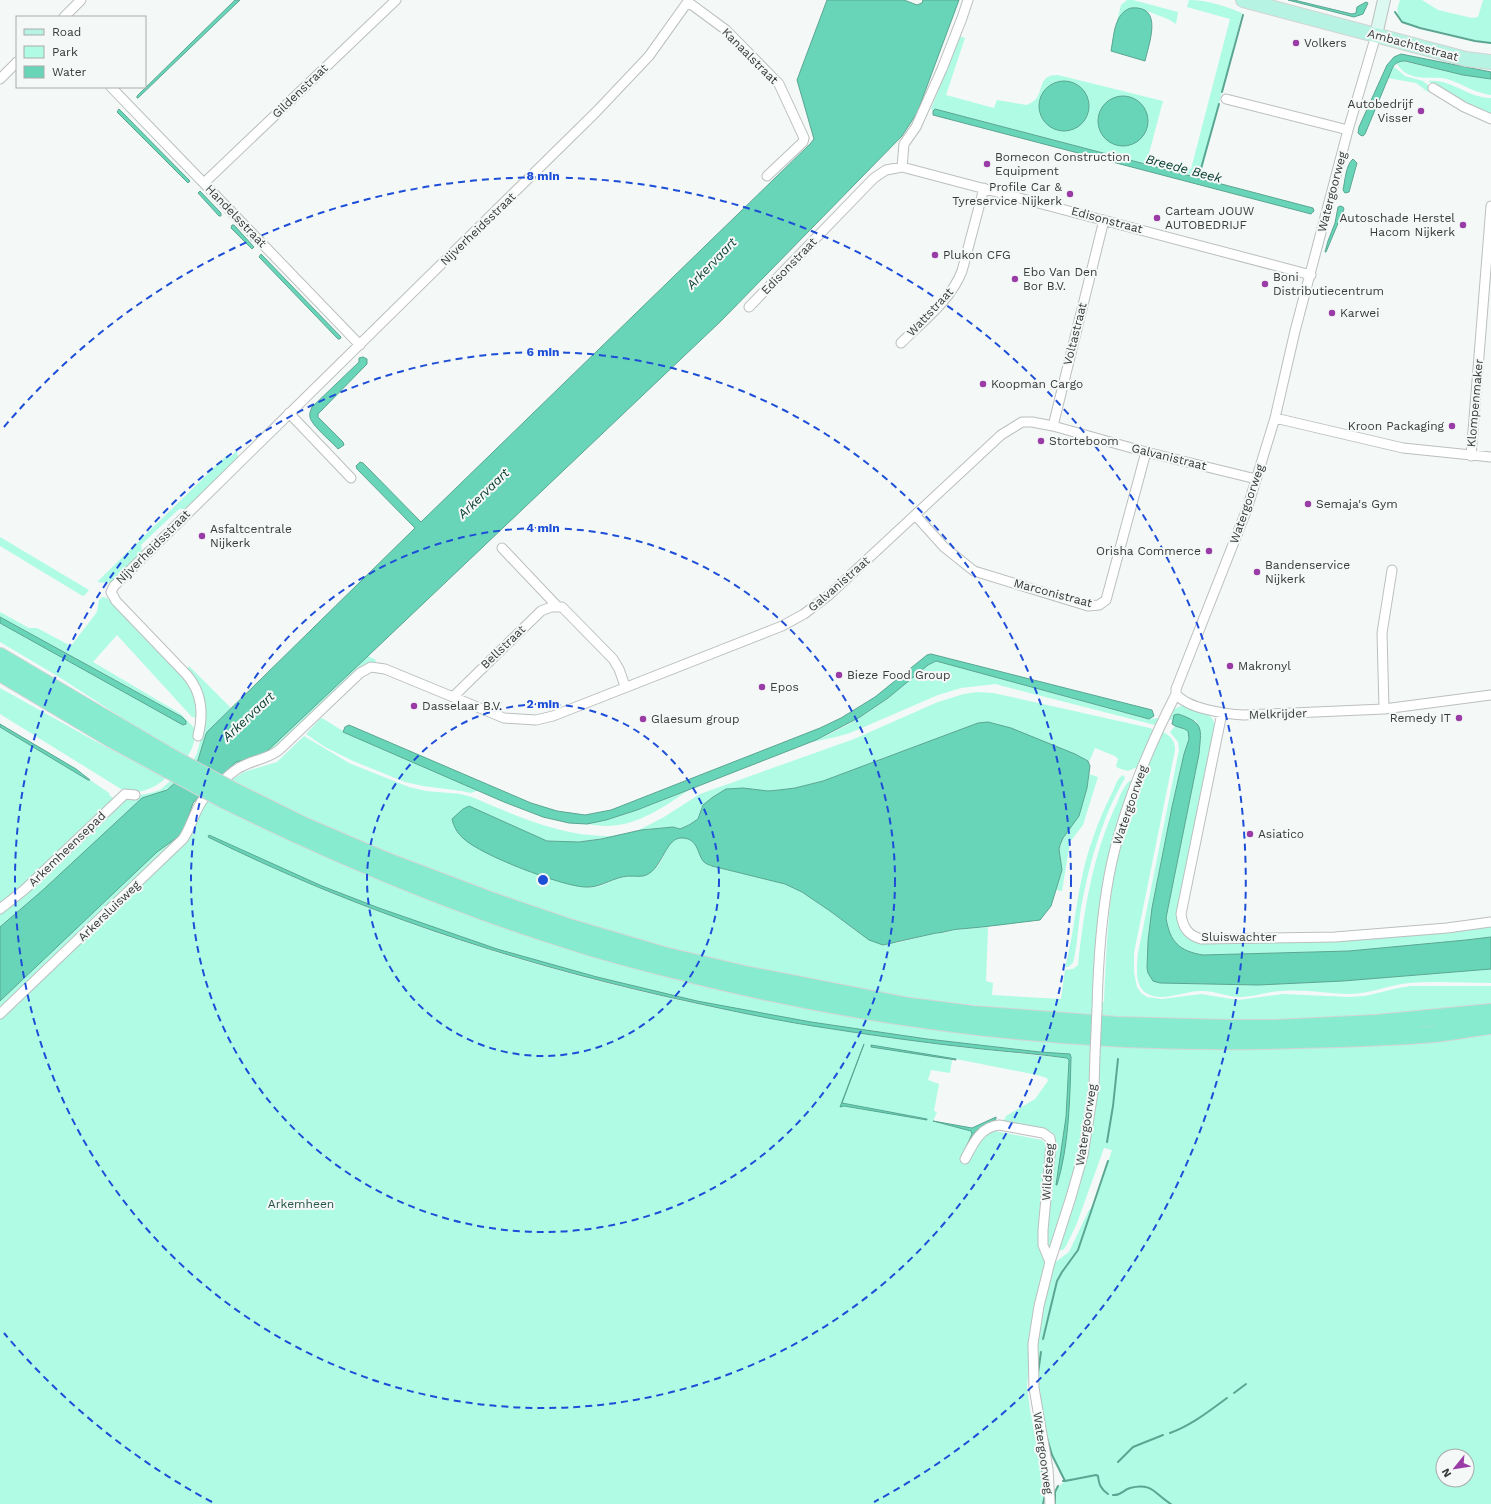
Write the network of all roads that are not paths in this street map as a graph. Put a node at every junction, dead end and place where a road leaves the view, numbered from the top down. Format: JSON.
{"nodes":[{"id":1,"x":81,"y":0,"type":"edge"},
{"id":2,"x":396,"y":0,"type":"edge"},
{"id":3,"x":968,"y":0,"type":"edge"},
{"id":4,"x":1242,"y":0,"type":"edge"},
{"id":5,"x":1384,"y":0,"type":"edge"},
{"id":6,"x":689,"y":1,"type":"edge"},
{"id":7,"x":65,"y":16,"type":"edge"},
{"id":8,"x":1376,"y":35,"type":"junction"},
{"id":9,"x":1491,"y":62,"type":"edge"},
{"id":10,"x":16,"y":63,"type":"edge"},
{"id":11,"x":0,"y":79,"type":"edge"},
{"id":12,"x":112,"y":88,"type":"edge"},
{"id":13,"x":1433,"y":88,"type":"dead end"},
{"id":14,"x":1226,"y":99,"type":"dead end"},
{"id":15,"x":1491,"y":119,"type":"edge"},
{"id":16,"x":1348,"y":130,"type":"junction"},
{"id":17,"x":902,"y":166,"type":"junction"},
{"id":18,"x":767,"y":176,"type":"dead end"},
{"id":19,"x":204,"y":183,"type":"junction"},
{"id":20,"x":984,"y":188,"type":"junction"},
{"id":21,"x":1491,"y":206,"type":"edge"},
{"id":22,"x":1104,"y":220,"type":"junction"},
{"id":23,"x":1311,"y":275,"type":"junction"},
{"id":24,"x":1488,"y":282,"type":"edge"},
{"id":25,"x":749,"y":307,"type":"dead end"},
{"id":26,"x":901,"y":343,"type":"dead end"},
{"id":27,"x":360,"y":345,"type":"junction"},
{"id":28,"x":289,"y":414,"type":"junction"},
{"id":29,"x":1274,"y":418,"type":"junction"},
{"id":30,"x":1052,"y":426,"type":"junction"},
{"id":31,"x":1146,"y":452,"type":"junction"},
{"id":32,"x":1471,"y":456,"type":"junction"},
{"id":33,"x":1491,"y":457,"type":"edge"},
{"id":34,"x":351,"y":478,"type":"dead end"},
{"id":35,"x":1256,"y":479,"type":"junction"},
{"id":36,"x":916,"y":516,"type":"junction"},
{"id":37,"x":502,"y":548,"type":"dead end"},
{"id":38,"x":1392,"y":570,"type":"dead end"},
{"id":39,"x":558,"y":607,"type":"junction"},
{"id":40,"x":0,"y":656,"type":"edge"},
{"id":41,"x":0,"y":673,"type":"edge"},
{"id":42,"x":625,"y":686,"type":"junction"},
{"id":43,"x":1176,"y":694,"type":"junction"},
{"id":44,"x":1491,"y":695,"type":"edge"},
{"id":45,"x":454,"y":696,"type":"junction"},
{"id":46,"x":1384,"y":709,"type":"junction"},
{"id":47,"x":1222,"y":713,"type":"junction"},
{"id":48,"x":198,"y":736,"type":"dead end"},
{"id":49,"x":166,"y":762,"type":"junction"},
{"id":50,"x":228,"y":790,"type":"junction"},
{"id":51,"x":135,"y":795,"type":"dead end"},
{"id":52,"x":204,"y":798,"type":"dead end"},
{"id":53,"x":0,"y":908,"type":"edge"},
{"id":54,"x":1491,"y":922,"type":"edge"},
{"id":55,"x":1491,"y":1012,"type":"edge"},
{"id":56,"x":0,"y":1014,"type":"edge"},
{"id":57,"x":1491,"y":1026,"type":"edge"},
{"id":58,"x":965,"y":1159,"type":"dead end"},
{"id":59,"x":1050,"y":1262,"type":"junction"},
{"id":60,"x":1050,"y":1504,"type":"edge"}],
"edges":[{"from":1,"to":7,"type":"street"},
{"from":2,"to":19,"type":"street","name":"Gildenstraat"},
{"from":3,"to":17,"type":"street"},
{"from":4,"to":8,"type":"main road","name":"Ambachtsstraat"},
{"from":5,"to":8,"type":"street","name":"Watergoorweg"},
{"from":6,"to":18,"type":"street","name":"Kanaalstraat"},
{"from":6,"to":27,"type":"street","name":"Nijverheidsstraat"},
{"from":8,"to":9,"type":"main road","name":"Ambachtsstraat"},
{"from":8,"to":16,"type":"street","name":"Watergoorweg"},
{"from":10,"to":11,"type":"street"},
{"from":12,"to":19,"type":"street","name":"Handelsstraat"},
{"from":13,"to":15,"type":"street"},
{"from":14,"to":16,"type":"street"},
{"from":16,"to":23,"type":"street","name":"Watergoorweg"},
{"from":17,"to":20,"type":"street","name":"Edisonstraat"},
{"from":17,"to":25,"type":"street","name":"Edisonstraat"},
{"from":19,"to":27,"type":"street","name":"Handelsstraat"},
{"from":20,"to":22,"type":"street","name":"Edisonstraat"},
{"from":20,"to":26,"type":"street","name":"Wattstraat"},
{"from":21,"to":24,"type":"street","name":"Klompenmaker"},
{"from":22,"to":23,"type":"street","name":"Edisonstraat"},
{"from":22,"to":30,"type":"street","name":"Voltastraat"},
{"from":23,"to":29,"type":"street","name":"Watergoorweg"},
{"from":24,"to":32,"type":"street","name":"Klompenmaker"},
{"from":27,"to":28,"type":"street","name":"Nijverheidsstraat"},
{"from":28,"to":34,"type":"street"},
{"from":28,"to":48,"type":"street","name":"Nijverheidsstraat"},
{"from":29,"to":32,"type":"street"},
{"from":29,"to":35,"type":"street","name":"Watergoorweg"},
{"from":30,"to":31,"type":"street","name":"Galvanistraat"},
{"from":30,"to":36,"type":"street","name":"Galvanistraat"},
{"from":31,"to":35,"type":"street","name":"Galvanistraat"},
{"from":31,"to":36,"type":"street","name":"Marconistraat"},
{"from":32,"to":33,"type":"street"},
{"from":35,"to":43,"type":"street","name":"Watergoorweg"},
{"from":36,"to":42,"type":"street","name":"Galvanistraat"},
{"from":37,"to":39,"type":"street"},
{"from":38,"to":46,"type":"street"},
{"from":39,"to":42,"type":"street"},
{"from":39,"to":45,"type":"street","name":"Bellstraat"},
{"from":40,"to":49,"type":"highway"},
{"from":41,"to":49,"type":"highway"},
{"from":42,"to":45,"type":"street","name":"Galvanistraat"},
{"from":43,"to":47,"type":"street","name":"Melkrijder"},
{"from":43,"to":59,"type":"street","name":"Watergoorweg","bridge":true},
{"from":44,"to":46,"type":"street","name":"Melkrijder"},
{"from":45,"to":50,"type":"street","name":"Galvanistraat"},
{"from":46,"to":47,"type":"street","name":"Melkrijder"},
{"from":47,"to":54,"type":"street","name":"Sluiswachter"},
{"from":49,"to":50,"type":"highway","bridge":true},
{"from":50,"to":55,"type":"highway"},
{"from":50,"to":57,"type":"highway"},
{"from":51,"to":53,"type":"street","name":"Arkemheensepad"},
{"from":52,"to":56,"type":"street","name":"Arkersluisweg"},
{"from":58,"to":59,"type":"street","name":"Wildsteeg"},
{"from":59,"to":60,"type":"street","name":"Watergoorweg"}]}
